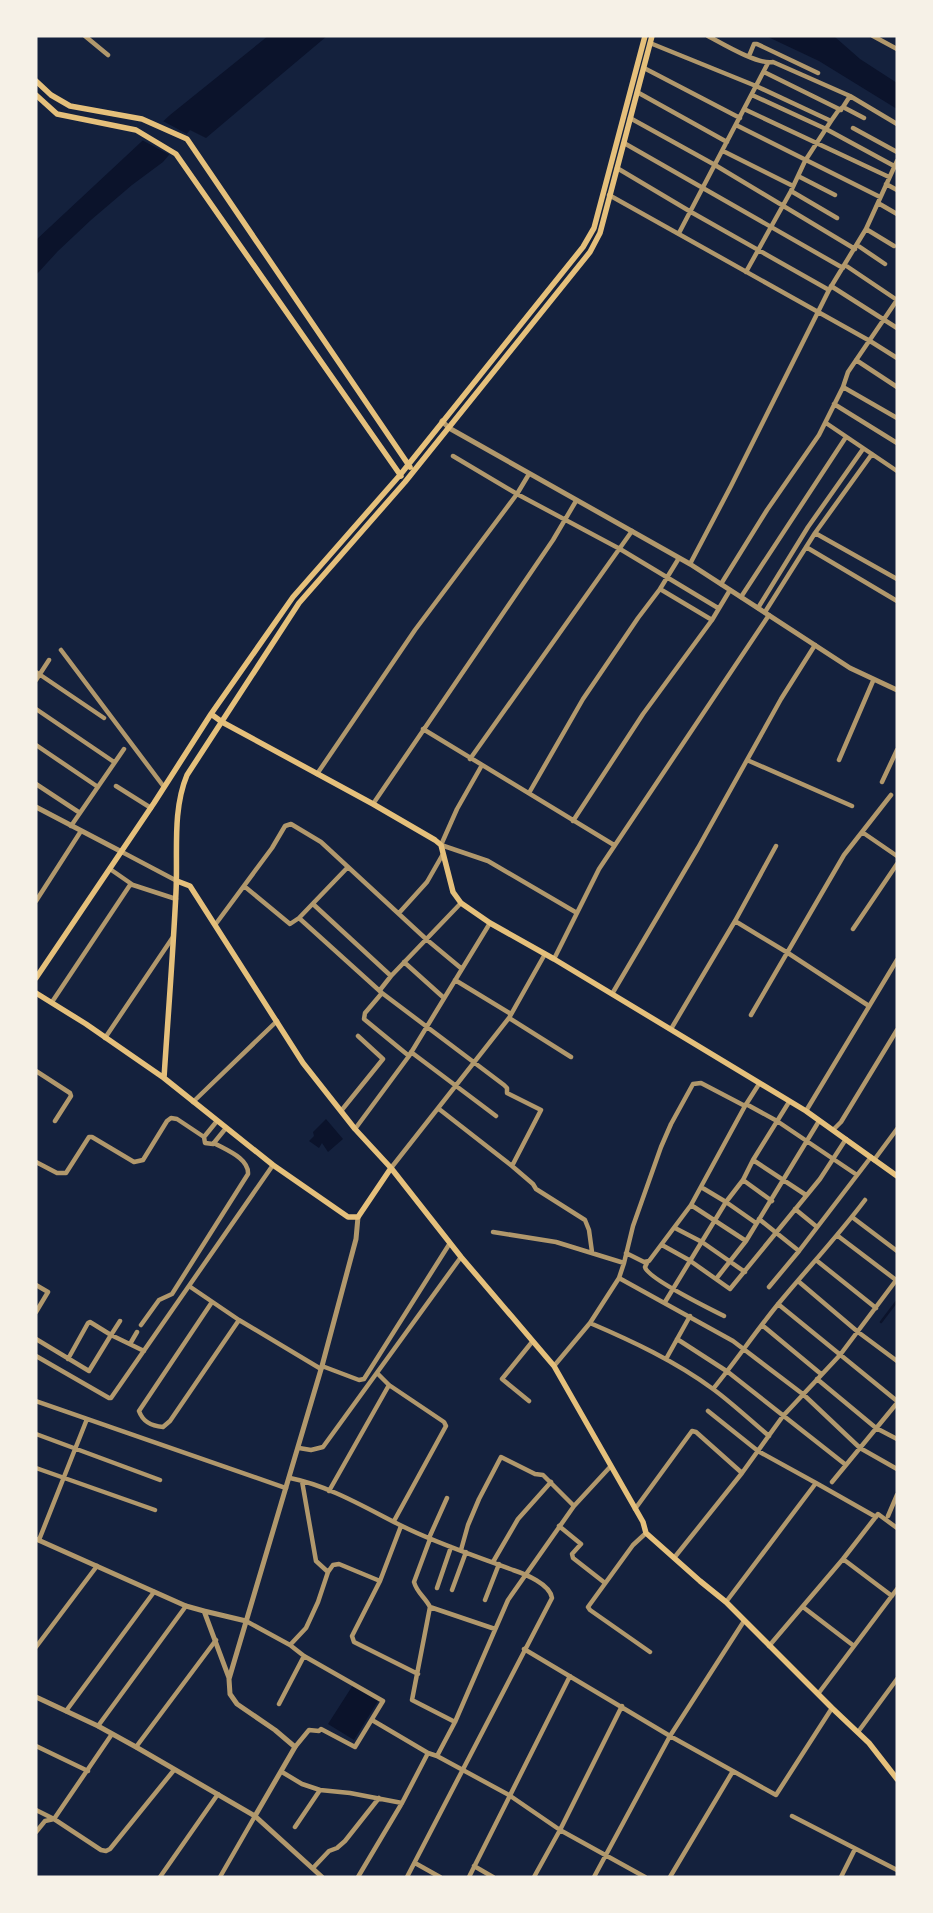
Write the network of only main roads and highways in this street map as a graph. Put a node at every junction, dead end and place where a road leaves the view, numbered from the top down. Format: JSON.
{"nodes":[{"id":1,"x":645,"y":36,"type":"edge"},
{"id":2,"x":652,"y":36,"type":"edge"},
{"id":3,"x":36,"y":81,"type":"edge"},
{"id":4,"x":36,"y":95,"type":"edge"},
{"id":5,"x":607,"y":194,"type":"junction"},
{"id":6,"x":407,"y":466,"type":"junction"},
{"id":7,"x":414,"y":470,"type":"junction"},
{"id":8,"x":400,"y":475,"type":"junction"},
{"id":9,"x":405,"y":482,"type":"junction"},
{"id":10,"x":212,"y":714,"type":"junction"},
{"id":11,"x":222,"y":722,"type":"junction"},
{"id":12,"x":177,"y":881,"type":"junction"},
{"id":13,"x":36,"y":978,"type":"edge"},
{"id":14,"x":36,"y":993,"type":"edge"},
{"id":15,"x":164,"y":1078,"type":"junction"},
{"id":16,"x":391,"y":1168,"type":"junction"},
{"id":17,"x":897,"y":1176,"type":"edge"},
{"id":18,"x":897,"y":1779,"type":"edge"}],
"edges":[{"from":1,"to":5,"type":"main road"},
{"from":2,"to":5,"type":"main road"},
{"from":3,"to":6,"type":"main road"},
{"from":4,"to":8,"type":"main road"},
{"from":5,"to":6,"type":"main road"},
{"from":5,"to":7,"type":"main road"},
{"from":6,"to":7,"type":"main road"},
{"from":6,"to":8,"type":"main road"},
{"from":7,"to":9,"type":"main road"},
{"from":8,"to":9,"type":"main road"},
{"from":8,"to":10,"type":"main road"},
{"from":9,"to":11,"type":"main road"},
{"from":10,"to":11,"type":"main road"},
{"from":10,"to":13,"type":"main road"},
{"from":11,"to":12,"type":"main road"},
{"from":11,"to":17,"type":"main road"},
{"from":12,"to":15,"type":"main road"},
{"from":12,"to":16,"type":"main road"},
{"from":14,"to":15,"type":"main road"},
{"from":15,"to":16,"type":"main road"},
{"from":16,"to":18,"type":"main road"}]}
